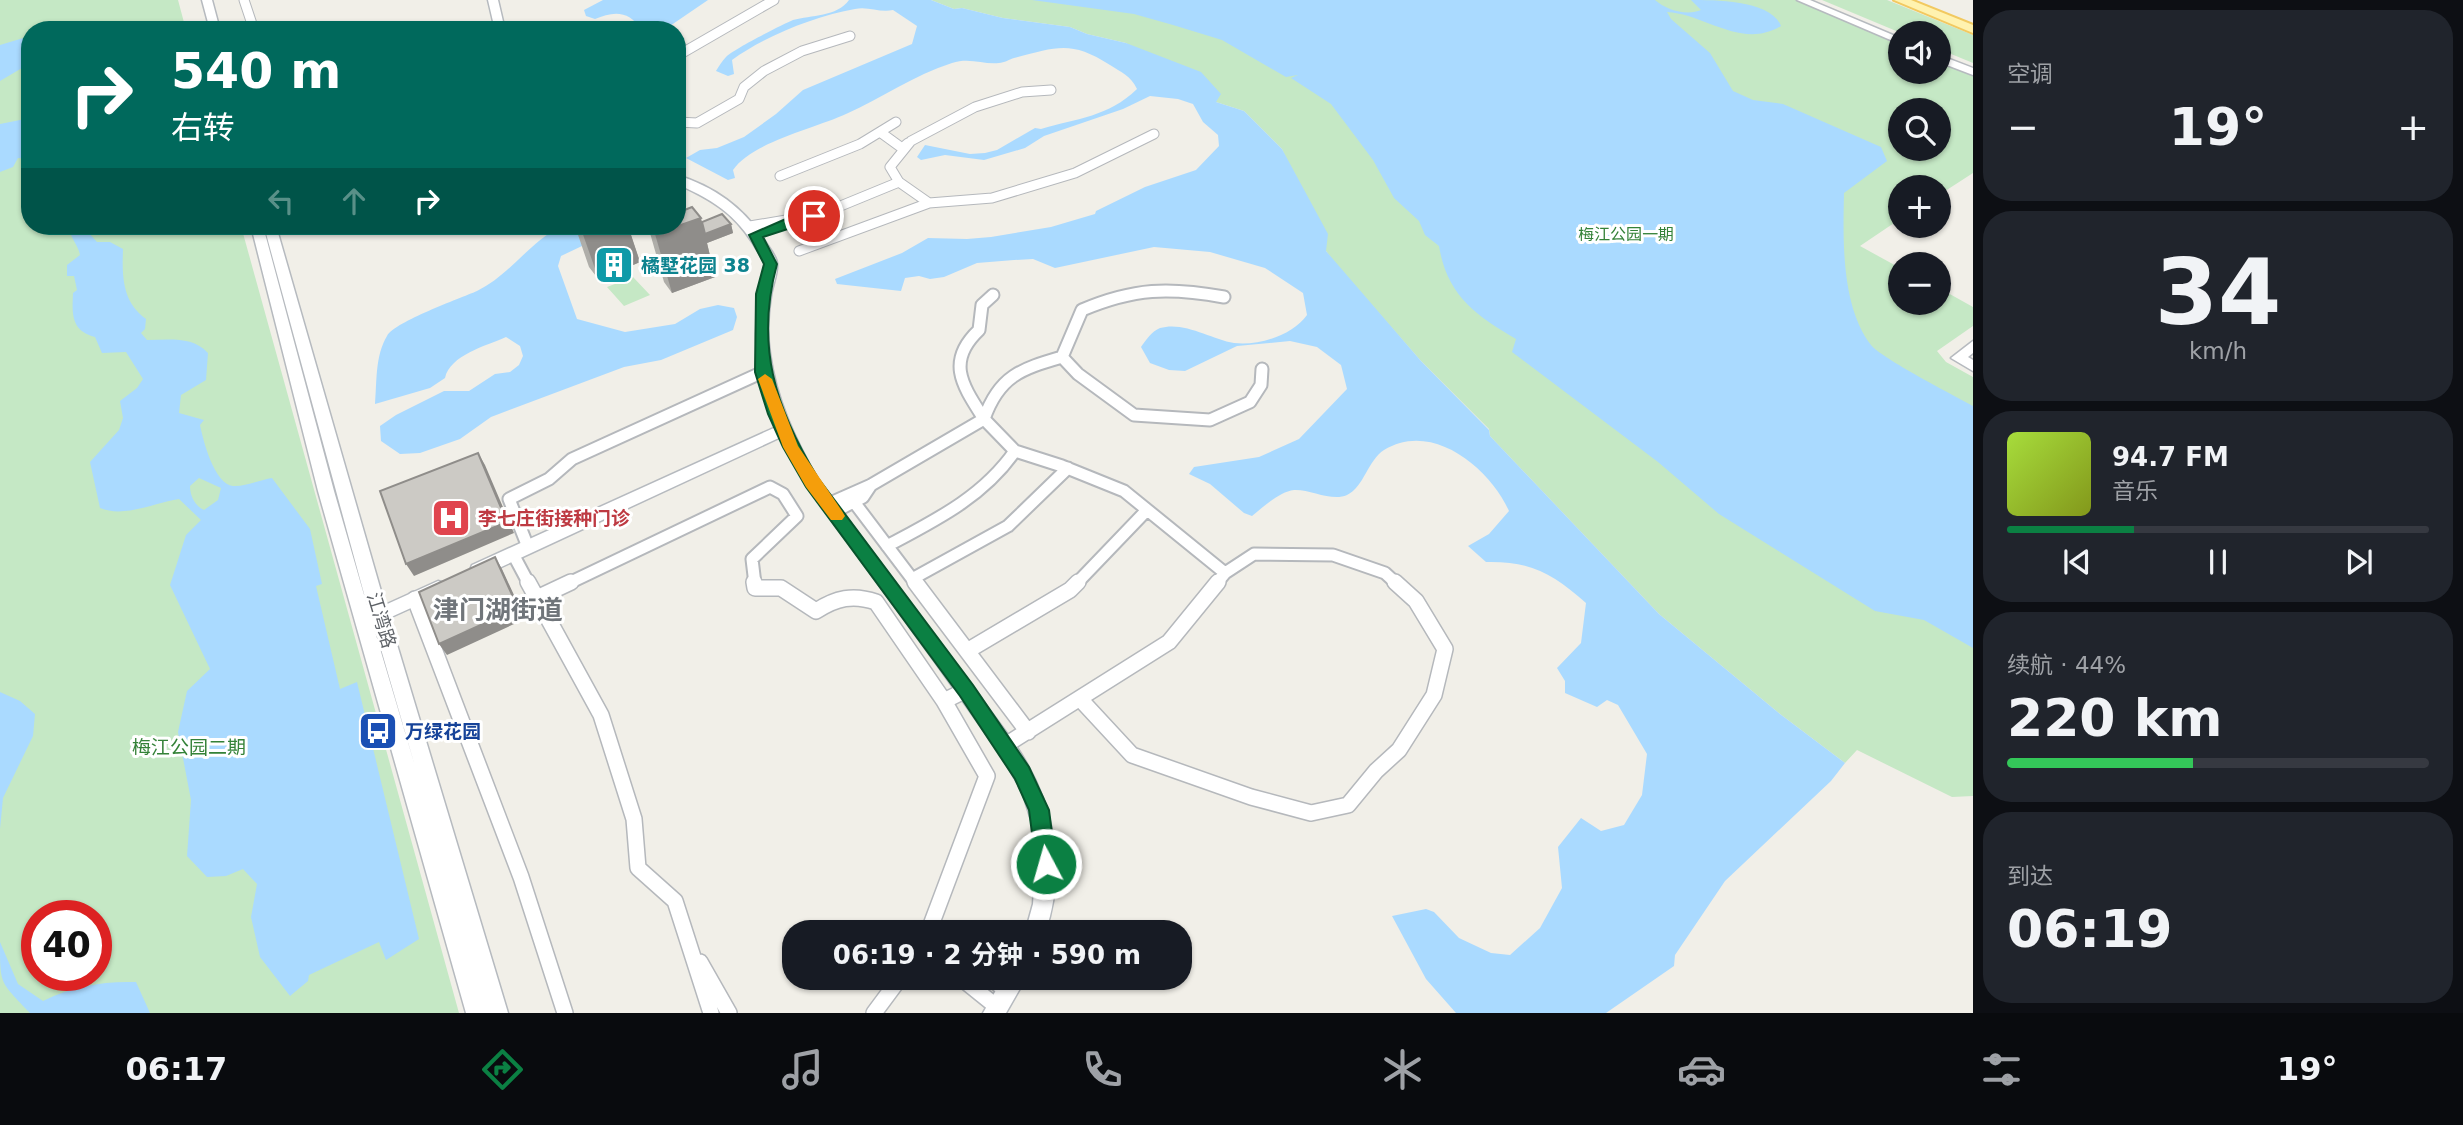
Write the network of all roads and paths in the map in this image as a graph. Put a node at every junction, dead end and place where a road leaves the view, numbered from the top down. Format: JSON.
{"nodes":[{"id":1,"x":197,"y":0,"type":"edge"},
{"id":2,"x":207,"y":0,"type":"edge"},
{"id":3,"x":244,"y":0,"type":"edge"},
{"id":4,"x":493,"y":0,"type":"edge"},
{"id":5,"x":774,"y":0,"type":"edge"},
{"id":6,"x":1802,"y":0,"type":"edge"},
{"id":7,"x":1812,"y":0,"type":"edge"},
{"id":8,"x":1899,"y":0,"type":"edge"},
{"id":9,"x":1926,"y":0,"type":"edge"},
{"id":10,"x":1973,"y":19,"type":"edge"},
{"id":11,"x":203,"y":21,"type":"edge"},
{"id":12,"x":213,"y":21,"type":"edge"},
{"id":13,"x":251,"y":21,"type":"edge"},
{"id":14,"x":498,"y":21,"type":"edge"},
{"id":15,"x":1973,"y":29,"type":"edge"},
{"id":16,"x":1888,"y":34,"type":"edge"},
{"id":17,"x":1888,"y":34,"type":"edge"},
{"id":18,"x":849,"y":36,"type":"dead end"},
{"id":19,"x":686,"y":51,"type":"edge"},
{"id":20,"x":1951,"y":60,"type":"edge"},
{"id":21,"x":1973,"y":70,"type":"edge"},
{"id":22,"x":1051,"y":90,"type":"dead end"},
{"id":23,"x":686,"y":122,"type":"edge"},
{"id":24,"x":897,"y":122,"type":"dead end"},
{"id":25,"x":880,"y":132,"type":"junction"},
{"id":26,"x":1154,"y":134,"type":"dead end"},
{"id":27,"x":911,"y":141,"type":"junction"},
{"id":28,"x":780,"y":176,"type":"dead end"},
{"id":29,"x":686,"y":183,"type":"edge"},
{"id":30,"x":898,"y":183,"type":"junction"},
{"id":31,"x":929,"y":203,"type":"junction"},
{"id":32,"x":792,"y":221,"type":"joint"},
{"id":33,"x":753,"y":231,"type":"junction"},
{"id":34,"x":259,"y":235,"type":"edge"},
{"id":35,"x":272,"y":235,"type":"edge"},
{"id":36,"x":799,"y":251,"type":"dead end"},
{"id":37,"x":993,"y":295,"type":"dead end"},
{"id":38,"x":1224,"y":297,"type":"dead end"},
{"id":39,"x":1973,"y":346,"type":"edge"},
{"id":40,"x":1062,"y":357,"type":"junction"},
{"id":41,"x":1973,"y":366,"type":"edge"},
{"id":42,"x":1262,"y":369,"type":"dead end"},
{"id":43,"x":763,"y":372,"type":"junction"},
{"id":44,"x":984,"y":419,"type":"junction"},
{"id":45,"x":783,"y":430,"type":"junction"},
{"id":46,"x":1015,"y":451,"type":"junction"},
{"id":47,"x":1068,"y":468,"type":"junction"},
{"id":48,"x":871,"y":485,"type":"junction"},
{"id":49,"x":854,"y":502,"type":"junction"},
{"id":50,"x":831,"y":508,"type":"junction"},
{"id":51,"x":1147,"y":510,"type":"junction"},
{"id":52,"x":887,"y":546,"type":"junction"},
{"id":53,"x":520,"y":550,"type":"junction"},
{"id":54,"x":1225,"y":573,"type":"junction"},
{"id":55,"x":912,"y":579,"type":"junction"},
{"id":56,"x":415,"y":598,"type":"junction"},
{"id":57,"x":537,"y":598,"type":"junction"},
{"id":58,"x":381,"y":614,"type":"junction"},
{"id":59,"x":364,"y":622,"type":"junction"},
{"id":60,"x":967,"y":651,"type":"junction"},
{"id":61,"x":966,"y":690,"type":"junction"},
{"id":62,"x":1081,"y":699,"type":"junction"},
{"id":63,"x":944,"y":701,"type":"junction"},
{"id":64,"x":1027,"y":732,"type":"junction"},
{"id":65,"x":1004,"y":746,"type":"junction"},
{"id":66,"x":934,"y":920,"type":"edge"},
{"id":67,"x":1040,"y":920,"type":"edge"},
{"id":68,"x":692,"y":949,"type":"junction"},
{"id":69,"x":891,"y":990,"type":"edge"},
{"id":70,"x":477,"y":1013,"type":"edge"},
{"id":71,"x":497,"y":1013,"type":"edge"},
{"id":72,"x":565,"y":1013,"type":"edge"},
{"id":73,"x":711,"y":1013,"type":"edge"},
{"id":74,"x":729,"y":1013,"type":"edge"},
{"id":75,"x":874,"y":1013,"type":"edge"}],
"edges":[{"from":1,"to":11,"type":"main road"},
{"from":2,"to":12,"type":"main road"},
{"from":3,"to":13,"type":"street"},
{"from":4,"to":14,"type":"main road"},
{"from":5,"to":19,"type":"street"},
{"from":6,"to":16,"type":"main road"},
{"from":7,"to":17,"type":"main road"},
{"from":8,"to":15,"type":"main road"},
{"from":9,"to":10,"type":"main road"},
{"from":18,"to":23,"type":"street"},
{"from":20,"to":21,"type":"main road"},
{"from":22,"to":27,"type":"street"},
{"from":24,"to":25,"type":"street"},
{"from":25,"to":27,"type":"street"},
{"from":25,"to":28,"type":"street"},
{"from":26,"to":31,"type":"street"},
{"from":27,"to":30,"type":"street"},
{"from":29,"to":33,"type":"main road"},
{"from":30,"to":31,"type":"street"},
{"from":30,"to":32,"type":"street"},
{"from":31,"to":36,"type":"street"},
{"from":32,"to":33,"type":"street"},
{"from":33,"to":43,"type":"main road"},
{"from":34,"to":59,"type":"main road","name":"江湾路"},
{"from":35,"to":58,"type":"main road","name":"江湾路"},
{"from":37,"to":44,"type":"street"},
{"from":38,"to":40,"type":"street"},
{"from":39,"to":41,"type":"main road"},
{"from":40,"to":42,"type":"street"},
{"from":40,"to":44,"type":"street"},
{"from":43,"to":45,"type":"main road"},
{"from":43,"to":53,"type":"street"},
{"from":44,"to":46,"type":"street"},
{"from":44,"to":48,"type":"street"},
{"from":45,"to":50,"type":"main road"},
{"from":45,"to":53,"type":"main road"},
{"from":46,"to":47,"type":"street"},
{"from":46,"to":52,"type":"street"},
{"from":47,"to":51,"type":"street"},
{"from":47,"to":55,"type":"street"},
{"from":48,"to":49,"type":"street"},
{"from":48,"to":50,"type":"street"},
{"from":49,"to":50,"type":"street"},
{"from":49,"to":52,"type":"street"},
{"from":50,"to":61,"type":"main road"},
{"from":51,"to":54,"type":"street"},
{"from":51,"to":60,"type":"street"},
{"from":52,"to":55,"type":"street"},
{"from":53,"to":56,"type":"main road"},
{"from":53,"to":57,"type":"street"},
{"from":54,"to":62,"type":"street"},
{"from":54,"to":62,"type":"street"},
{"from":55,"to":60,"type":"street"},
{"from":56,"to":58,"type":"main road"},
{"from":56,"to":72,"type":"street"},
{"from":57,"to":63,"type":"street"},
{"from":57,"to":68,"type":"street"},
{"from":58,"to":59,"type":"main road"},
{"from":58,"to":71,"type":"main road","name":"江湾路"},
{"from":59,"to":70,"type":"main road","name":"江湾路"},
{"from":60,"to":64,"type":"street"},
{"from":61,"to":63,"type":"street"},
{"from":61,"to":65,"type":"main road"},
{"from":62,"to":64,"type":"street"},
{"from":63,"to":66,"type":"street"},
{"from":64,"to":65,"type":"street"},
{"from":65,"to":67,"type":"main road"},
{"from":68,"to":73,"type":"street"},
{"from":68,"to":74,"type":"street"},
{"from":69,"to":75,"type":"street"}]}
